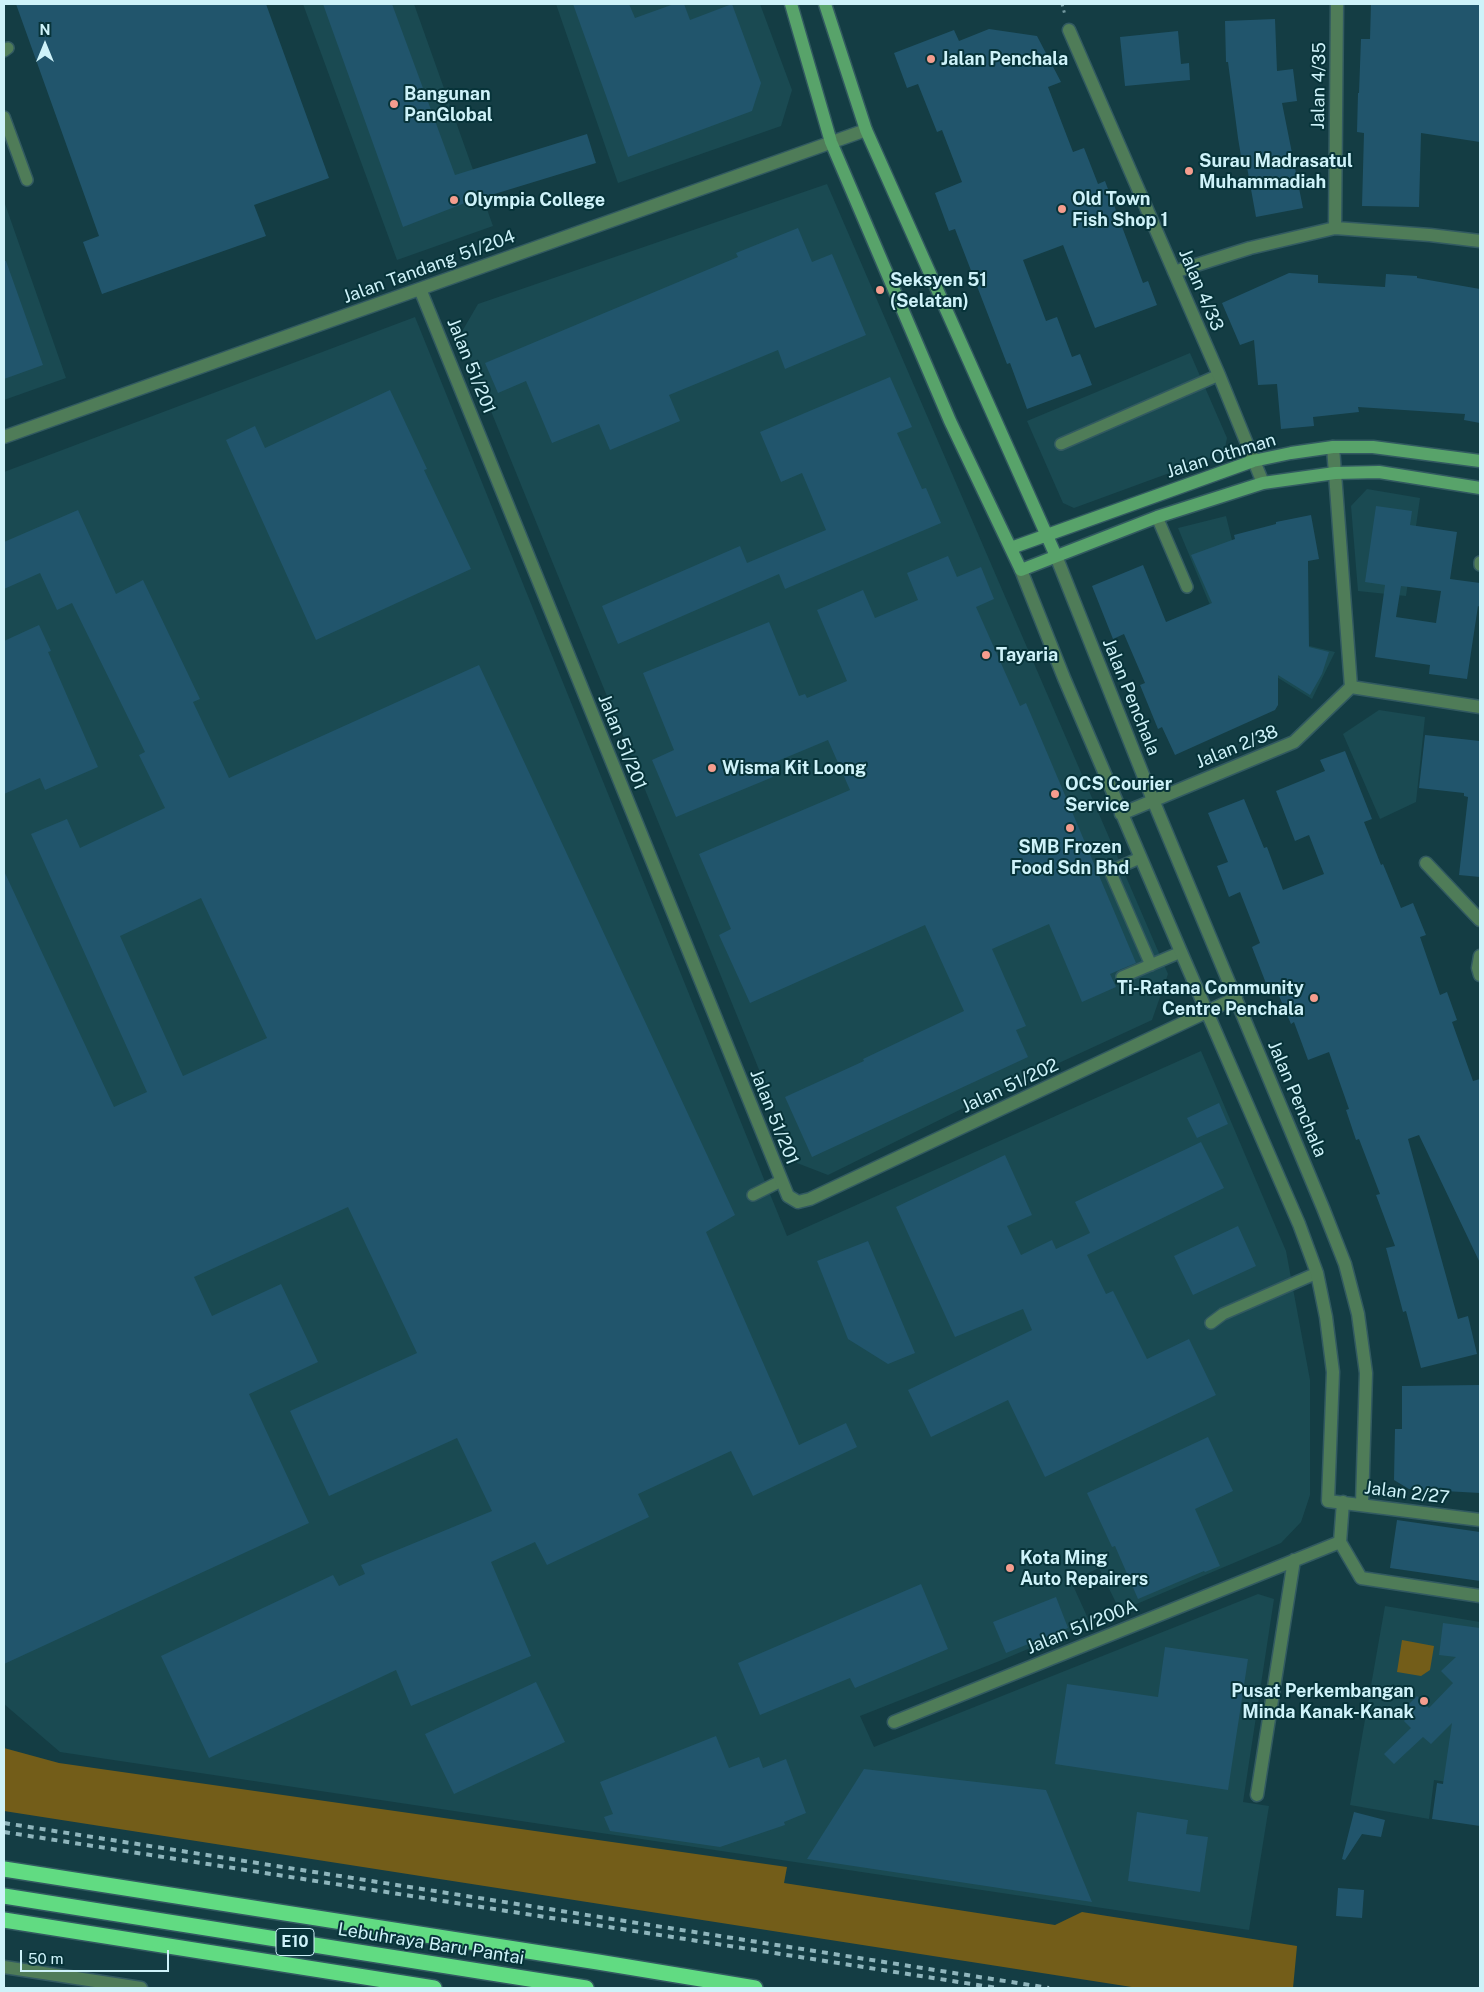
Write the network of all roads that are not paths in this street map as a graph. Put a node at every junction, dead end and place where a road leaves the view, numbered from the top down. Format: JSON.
{"nodes":[{"id":1,"x":792,"y":4,"type":"edge"},
{"id":2,"x":825,"y":4,"type":"edge"},
{"id":3,"x":1337,"y":4,"type":"edge"},
{"id":4,"x":1069,"y":30,"type":"dead end"},
{"id":5,"x":4,"y":117,"type":"edge"},
{"id":6,"x":866,"y":130,"type":"junction"},
{"id":7,"x":832,"y":142,"type":"junction"},
{"id":8,"x":27,"y":180,"type":"dead end"},
{"id":9,"x":1335,"y":228,"type":"junction"},
{"id":10,"x":1480,"y":241,"type":"edge"},
{"id":11,"x":1174,"y":272,"type":"junction"},
{"id":12,"x":420,"y":288,"type":"junction"},
{"id":13,"x":1219,"y":375,"type":"junction"},
{"id":14,"x":4,"y":437,"type":"edge"},
{"id":15,"x":1061,"y":444,"type":"dead end"},
{"id":16,"x":1333,"y":447,"type":"junction"},
{"id":17,"x":1254,"y":461,"type":"junction"},
{"id":18,"x":1480,"y":461,"type":"edge"},
{"id":19,"x":1335,"y":473,"type":"junction"},
{"id":20,"x":1263,"y":483,"type":"junction"},
{"id":21,"x":1480,"y":488,"type":"edge"},
{"id":22,"x":1157,"y":518,"type":"junction"},
{"id":23,"x":1047,"y":534,"type":"junction"},
{"id":24,"x":1012,"y":548,"type":"junction"},
{"id":25,"x":1056,"y":556,"type":"junction"},
{"id":26,"x":1021,"y":570,"type":"junction"},
{"id":27,"x":1187,"y":587,"type":"dead end"},
{"id":28,"x":1351,"y":687,"type":"junction"},
{"id":29,"x":1480,"y":707,"type":"edge"},
{"id":30,"x":1153,"y":800,"type":"junction"},
{"id":31,"x":1121,"y":814,"type":"junction"},
{"id":32,"x":1140,"y":858,"type":"junction"},
{"id":33,"x":1426,"y":863,"type":"dead end"},
{"id":34,"x":1480,"y":920,"type":"edge"},
{"id":35,"x":1181,"y":952,"type":"junction"},
{"id":36,"x":1480,"y":956,"type":"edge"},
{"id":37,"x":1151,"y":965,"type":"junction"},
{"id":38,"x":1480,"y":974,"type":"edge"},
{"id":39,"x":1122,"y":977,"type":"dead end"},
{"id":40,"x":1236,"y":998,"type":"junction"},
{"id":41,"x":1207,"y":1012,"type":"junction"},
{"id":42,"x":781,"y":1181,"type":"junction"},
{"id":43,"x":753,"y":1195,"type":"dead end"},
{"id":44,"x":798,"y":1202,"type":"joint"},
{"id":45,"x":1317,"y":1273,"type":"junction"},
{"id":46,"x":1211,"y":1323,"type":"dead end"},
{"id":47,"x":1343,"y":1502,"type":"junction"},
{"id":48,"x":1362,"y":1504,"type":"junction"},
{"id":49,"x":1480,"y":1520,"type":"edge"},
{"id":50,"x":1340,"y":1542,"type":"junction"},
{"id":51,"x":1294,"y":1560,"type":"junction"},
{"id":52,"x":1480,"y":1596,"type":"edge"},
{"id":53,"x":894,"y":1722,"type":"dead end"},
{"id":54,"x":1257,"y":1795,"type":"dead end"},
{"id":55,"x":4,"y":1869,"type":"edge"},
{"id":56,"x":4,"y":1896,"type":"edge"},
{"id":57,"x":4,"y":1920,"type":"edge"},
{"id":58,"x":4,"y":1967,"type":"edge"},
{"id":59,"x":134,"y":1988,"type":"edge"},
{"id":60,"x":434,"y":1988,"type":"edge"},
{"id":61,"x":586,"y":1988,"type":"edge"},
{"id":62,"x":754,"y":1988,"type":"edge"}],
"edges":[{"from":1,"to":7,"type":"main road"},
{"from":2,"to":6,"type":"main road","name":"Jalan Penchala"},
{"from":3,"to":9,"type":"street","name":"Jalan 4/35"},
{"from":4,"to":11,"type":"street","name":"Jalan 4/33"},
{"from":5,"to":8,"type":"lane"},
{"from":6,"to":7,"type":"street","name":"Jalan Tandang 51/204"},
{"from":6,"to":23,"type":"main road","name":"Jalan Penchala"},
{"from":7,"to":12,"type":"street","name":"Jalan Tandang 51/204"},
{"from":7,"to":24,"type":"main road"},
{"from":9,"to":10,"type":"street"},
{"from":9,"to":11,"type":"street"},
{"from":11,"to":13,"type":"street","name":"Jalan 4/33"},
{"from":12,"to":14,"type":"street","name":"Jalan Tandang 51/204"},
{"from":12,"to":42,"type":"street","name":"Jalan 51/201"},
{"from":13,"to":15,"type":"lane"},
{"from":13,"to":17,"type":"street","name":"Jalan 4/33"},
{"from":16,"to":17,"type":"main road","name":"Jalan Othman"},
{"from":16,"to":18,"type":"main road","name":"Jalan Othman"},
{"from":16,"to":19,"type":"street"},
{"from":17,"to":20,"type":"street","name":"Jalan 4/33"},
{"from":17,"to":23,"type":"main road","name":"Jalan Othman"},
{"from":19,"to":20,"type":"main road"},
{"from":19,"to":21,"type":"main road"},
{"from":19,"to":28,"type":"street"},
{"from":20,"to":22,"type":"main road"},
{"from":22,"to":25,"type":"main road"},
{"from":22,"to":27,"type":"lane"},
{"from":23,"to":24,"type":"main road","name":"Jalan Othman"},
{"from":23,"to":25,"type":"main road","name":"Jalan Penchala"},
{"from":24,"to":26,"type":"main road"},
{"from":25,"to":26,"type":"main road"},
{"from":25,"to":30,"type":"street","name":"Jalan Penchala"},
{"from":26,"to":31,"type":"street"},
{"from":28,"to":29,"type":"street"},
{"from":28,"to":30,"type":"street","name":"Jalan 2/38"},
{"from":30,"to":31,"type":"street","name":"Jalan 2/38"},
{"from":30,"to":40,"type":"street","name":"Jalan Penchala"},
{"from":31,"to":32,"type":"street"},
{"from":32,"to":35,"type":"street"},
{"from":32,"to":37,"type":"lane"},
{"from":33,"to":34,"type":"street"},
{"from":35,"to":37,"type":"lane"},
{"from":35,"to":41,"type":"street"},
{"from":36,"to":38,"type":"street"},
{"from":37,"to":39,"type":"lane"},
{"from":40,"to":41,"type":"street","name":"Jalan 51/202"},
{"from":40,"to":48,"type":"street","name":"Jalan Penchala"},
{"from":41,"to":44,"type":"street","name":"Jalan 51/202"},
{"from":41,"to":45,"type":"street"},
{"from":42,"to":43,"type":"lane"},
{"from":42,"to":44,"type":"street","name":"Jalan 51/201"},
{"from":45,"to":46,"type":"lane"},
{"from":45,"to":47,"type":"street","name":"Jalan 2/27"},
{"from":47,"to":48,"type":"street","name":"Jalan 2/27"},
{"from":47,"to":50,"type":"street"},
{"from":48,"to":49,"type":"street","name":"Jalan 2/27"},
{"from":50,"to":51,"type":"street","name":"Jalan 51/200A"},
{"from":50,"to":52,"type":"street"},
{"from":51,"to":53,"type":"street","name":"Jalan 51/200A"},
{"from":51,"to":54,"type":"street"},
{"from":55,"to":62,"type":"highway"},
{"from":56,"to":61,"type":"highway","name":"Lebuhraya Baru Pantai","number":"E10"},
{"from":57,"to":60,"type":"highway","number":"E10"},
{"from":58,"to":59,"type":"street"}]}
